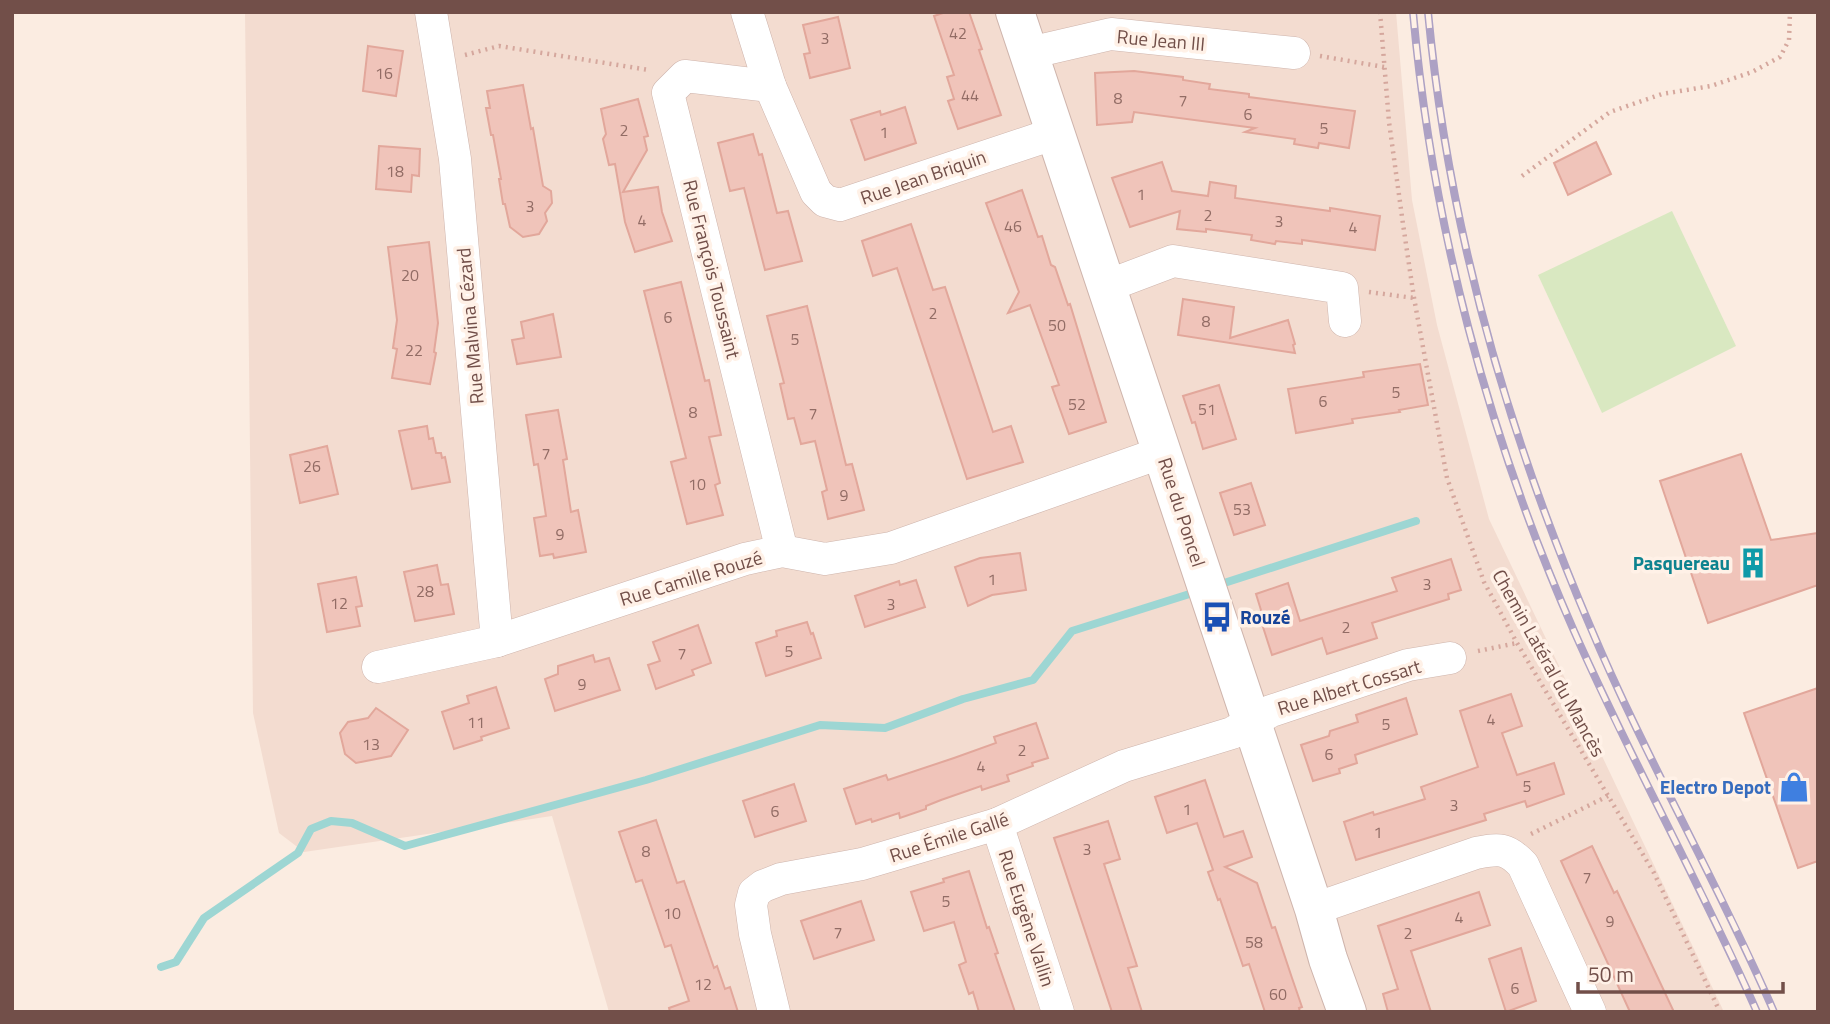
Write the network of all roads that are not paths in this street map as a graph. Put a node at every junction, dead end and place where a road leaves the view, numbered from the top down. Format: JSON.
{"nodes":[{"id":1,"x":432,"y":12,"type":"edge"},
{"id":2,"x":747,"y":12,"type":"edge"},
{"id":3,"x":1015,"y":12,"type":"edge"},
{"id":4,"x":1029,"y":53,"type":"junction"},
{"id":5,"x":1294,"y":54,"type":"road end"},
{"id":6,"x":770,"y":86,"type":"junction"},
{"id":7,"x":1056,"y":133,"type":"junction"},
{"id":8,"x":1107,"y":286,"type":"junction"},
{"id":9,"x":1345,"y":321,"type":"dead end"},
{"id":10,"x":1163,"y":452,"type":"junction"},
{"id":11,"x":782,"y":551,"type":"junction"},
{"id":12,"x":497,"y":641,"type":"junction"},
{"id":13,"x":1450,"y":658,"type":"road end"},
{"id":14,"x":378,"y":667,"type":"dead end"},
{"id":15,"x":1252,"y":721,"type":"junction"},
{"id":16,"x":997,"y":824,"type":"junction"},
{"id":17,"x":1314,"y":909,"type":"junction"},
{"id":18,"x":774,"y":1012,"type":"edge"},
{"id":19,"x":1058,"y":1012,"type":"edge"},
{"id":20,"x":1347,"y":1012,"type":"edge"},
{"id":21,"x":1590,"y":1012,"type":"edge"}],
"edges":[{"from":1,"to":12,"type":"street","name":"Rue Malvina Cézard"},
{"from":2,"to":6,"type":"street","name":"Rue Jean Briquin"},
{"from":3,"to":4,"type":"street","name":"Rue du Poncel"},
{"from":4,"to":5,"type":"street","name":"Rue Jean III"},
{"from":4,"to":7,"type":"street","name":"Rue du Poncel"},
{"from":6,"to":7,"type":"street","name":"Rue Jean Briquin"},
{"from":6,"to":11,"type":"street","name":"Rue François Toussaint"},
{"from":7,"to":8,"type":"street","name":"Rue du Poncel"},
{"from":8,"to":9,"type":"street"},
{"from":8,"to":10,"type":"street","name":"Rue du Poncel"},
{"from":10,"to":11,"type":"street","name":"Rue Camille Rouzé"},
{"from":10,"to":15,"type":"street","name":"Rue du Poncel"},
{"from":11,"to":12,"type":"street","name":"Rue Camille Rouzé"},
{"from":12,"to":14,"type":"street","name":"Rue Camille Rouzé"},
{"from":13,"to":15,"type":"street","name":"Rue Albert Cossart"},
{"from":15,"to":16,"type":"street","name":"Rue Émile Gallé"},
{"from":15,"to":17,"type":"street","name":"Rue du Poncel"},
{"from":16,"to":18,"type":"street","name":"Rue Émile Gallé"},
{"from":16,"to":19,"type":"street","name":"Rue Eugène Vallin"},
{"from":17,"to":20,"type":"street","name":"Rue du Poncel"},
{"from":17,"to":21,"type":"street"}]}
